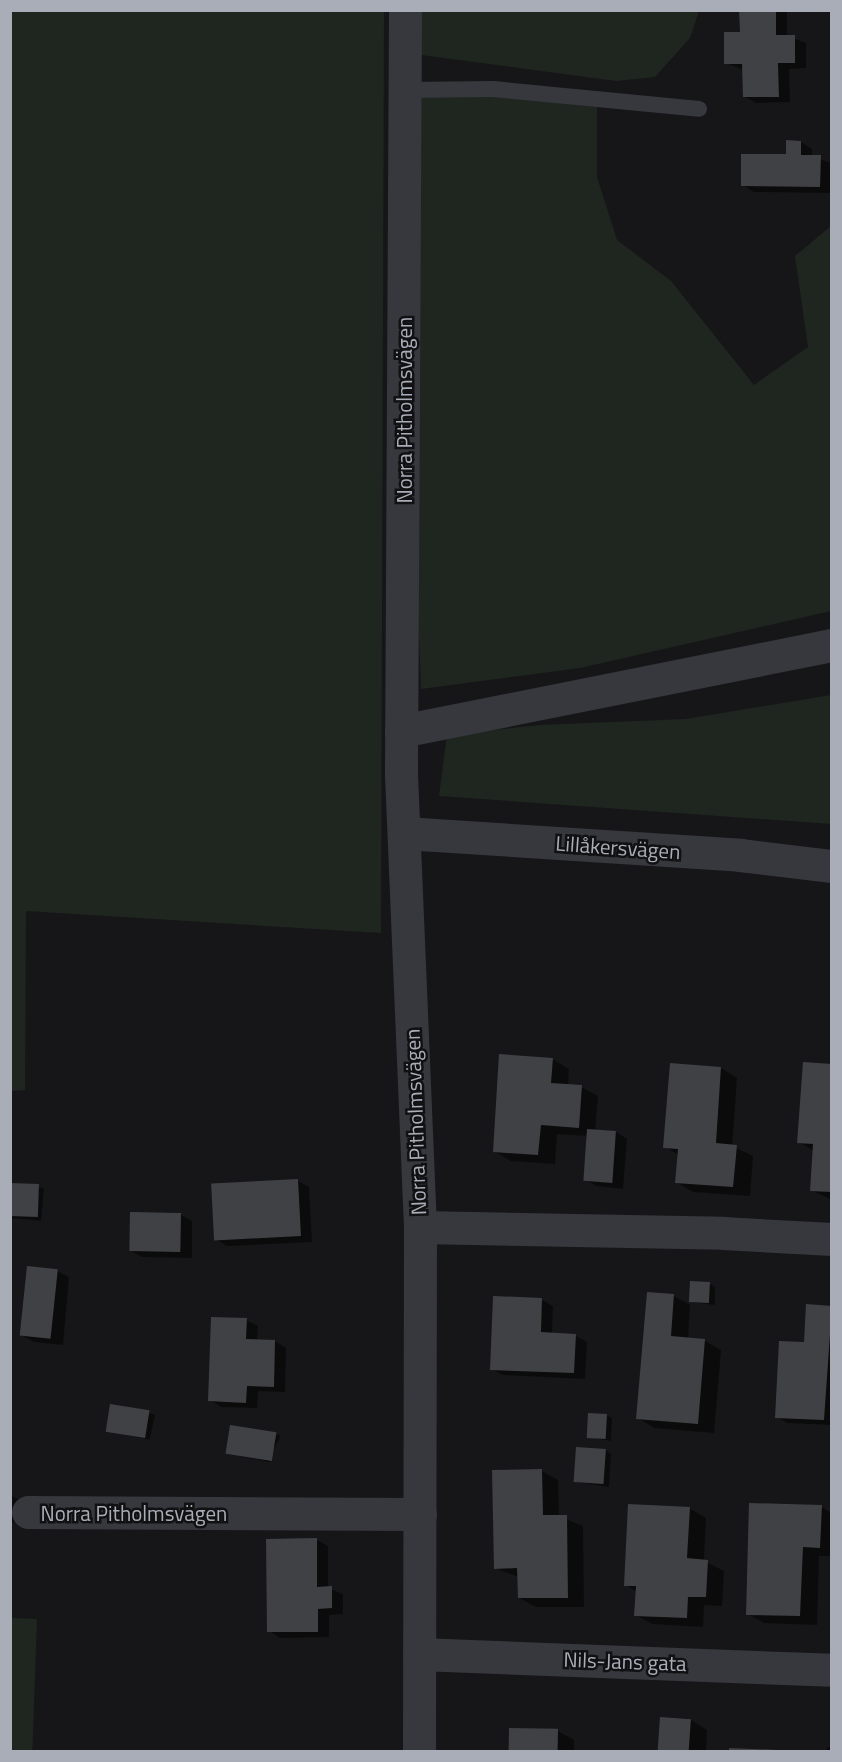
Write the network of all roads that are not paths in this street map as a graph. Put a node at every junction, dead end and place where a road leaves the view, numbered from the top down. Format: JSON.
{"nodes":[{"id":1,"x":405,"y":10,"type":"edge"},
{"id":2,"x":405,"y":90,"type":"junction"},
{"id":3,"x":699,"y":109,"type":"dead end"},
{"id":4,"x":831,"y":645,"type":"edge"},
{"id":5,"x":401,"y":730,"type":"junction"},
{"id":6,"x":404,"y":833,"type":"junction"},
{"id":7,"x":831,"y":866,"type":"edge"},
{"id":8,"x":420,"y":1227,"type":"junction"},
{"id":9,"x":831,"y":1239,"type":"edge"},
{"id":10,"x":28,"y":1512,"type":"dead end"},
{"id":11,"x":420,"y":1514,"type":"junction"},
{"id":12,"x":419,"y":1654,"type":"junction"},
{"id":13,"x":831,"y":1670,"type":"edge"},
{"id":14,"x":419,"y":1752,"type":"edge"}],
"edges":[{"from":1,"to":2,"type":"street","name":"Norra Pitholmsvägen"},
{"from":2,"to":3,"type":"lane"},
{"from":2,"to":5,"type":"street","name":"Norra Pitholmsvägen"},
{"from":4,"to":5,"type":"street"},
{"from":5,"to":6,"type":"street","name":"Norra Pitholmsvägen"},
{"from":6,"to":7,"type":"street","name":"Lillåkersvägen"},
{"from":6,"to":8,"type":"street","name":"Norra Pitholmsvägen"},
{"from":8,"to":9,"type":"street"},
{"from":8,"to":11,"type":"street","name":"Norra Pitholmsvägen"},
{"from":10,"to":11,"type":"street","name":"Norra Pitholmsvägen"},
{"from":11,"to":12,"type":"street","name":"Norra Pitholmsvägen"},
{"from":12,"to":13,"type":"street","name":"Nils-Jans gata"},
{"from":12,"to":14,"type":"street","name":"Norra Pitholmsvägen"}]}
